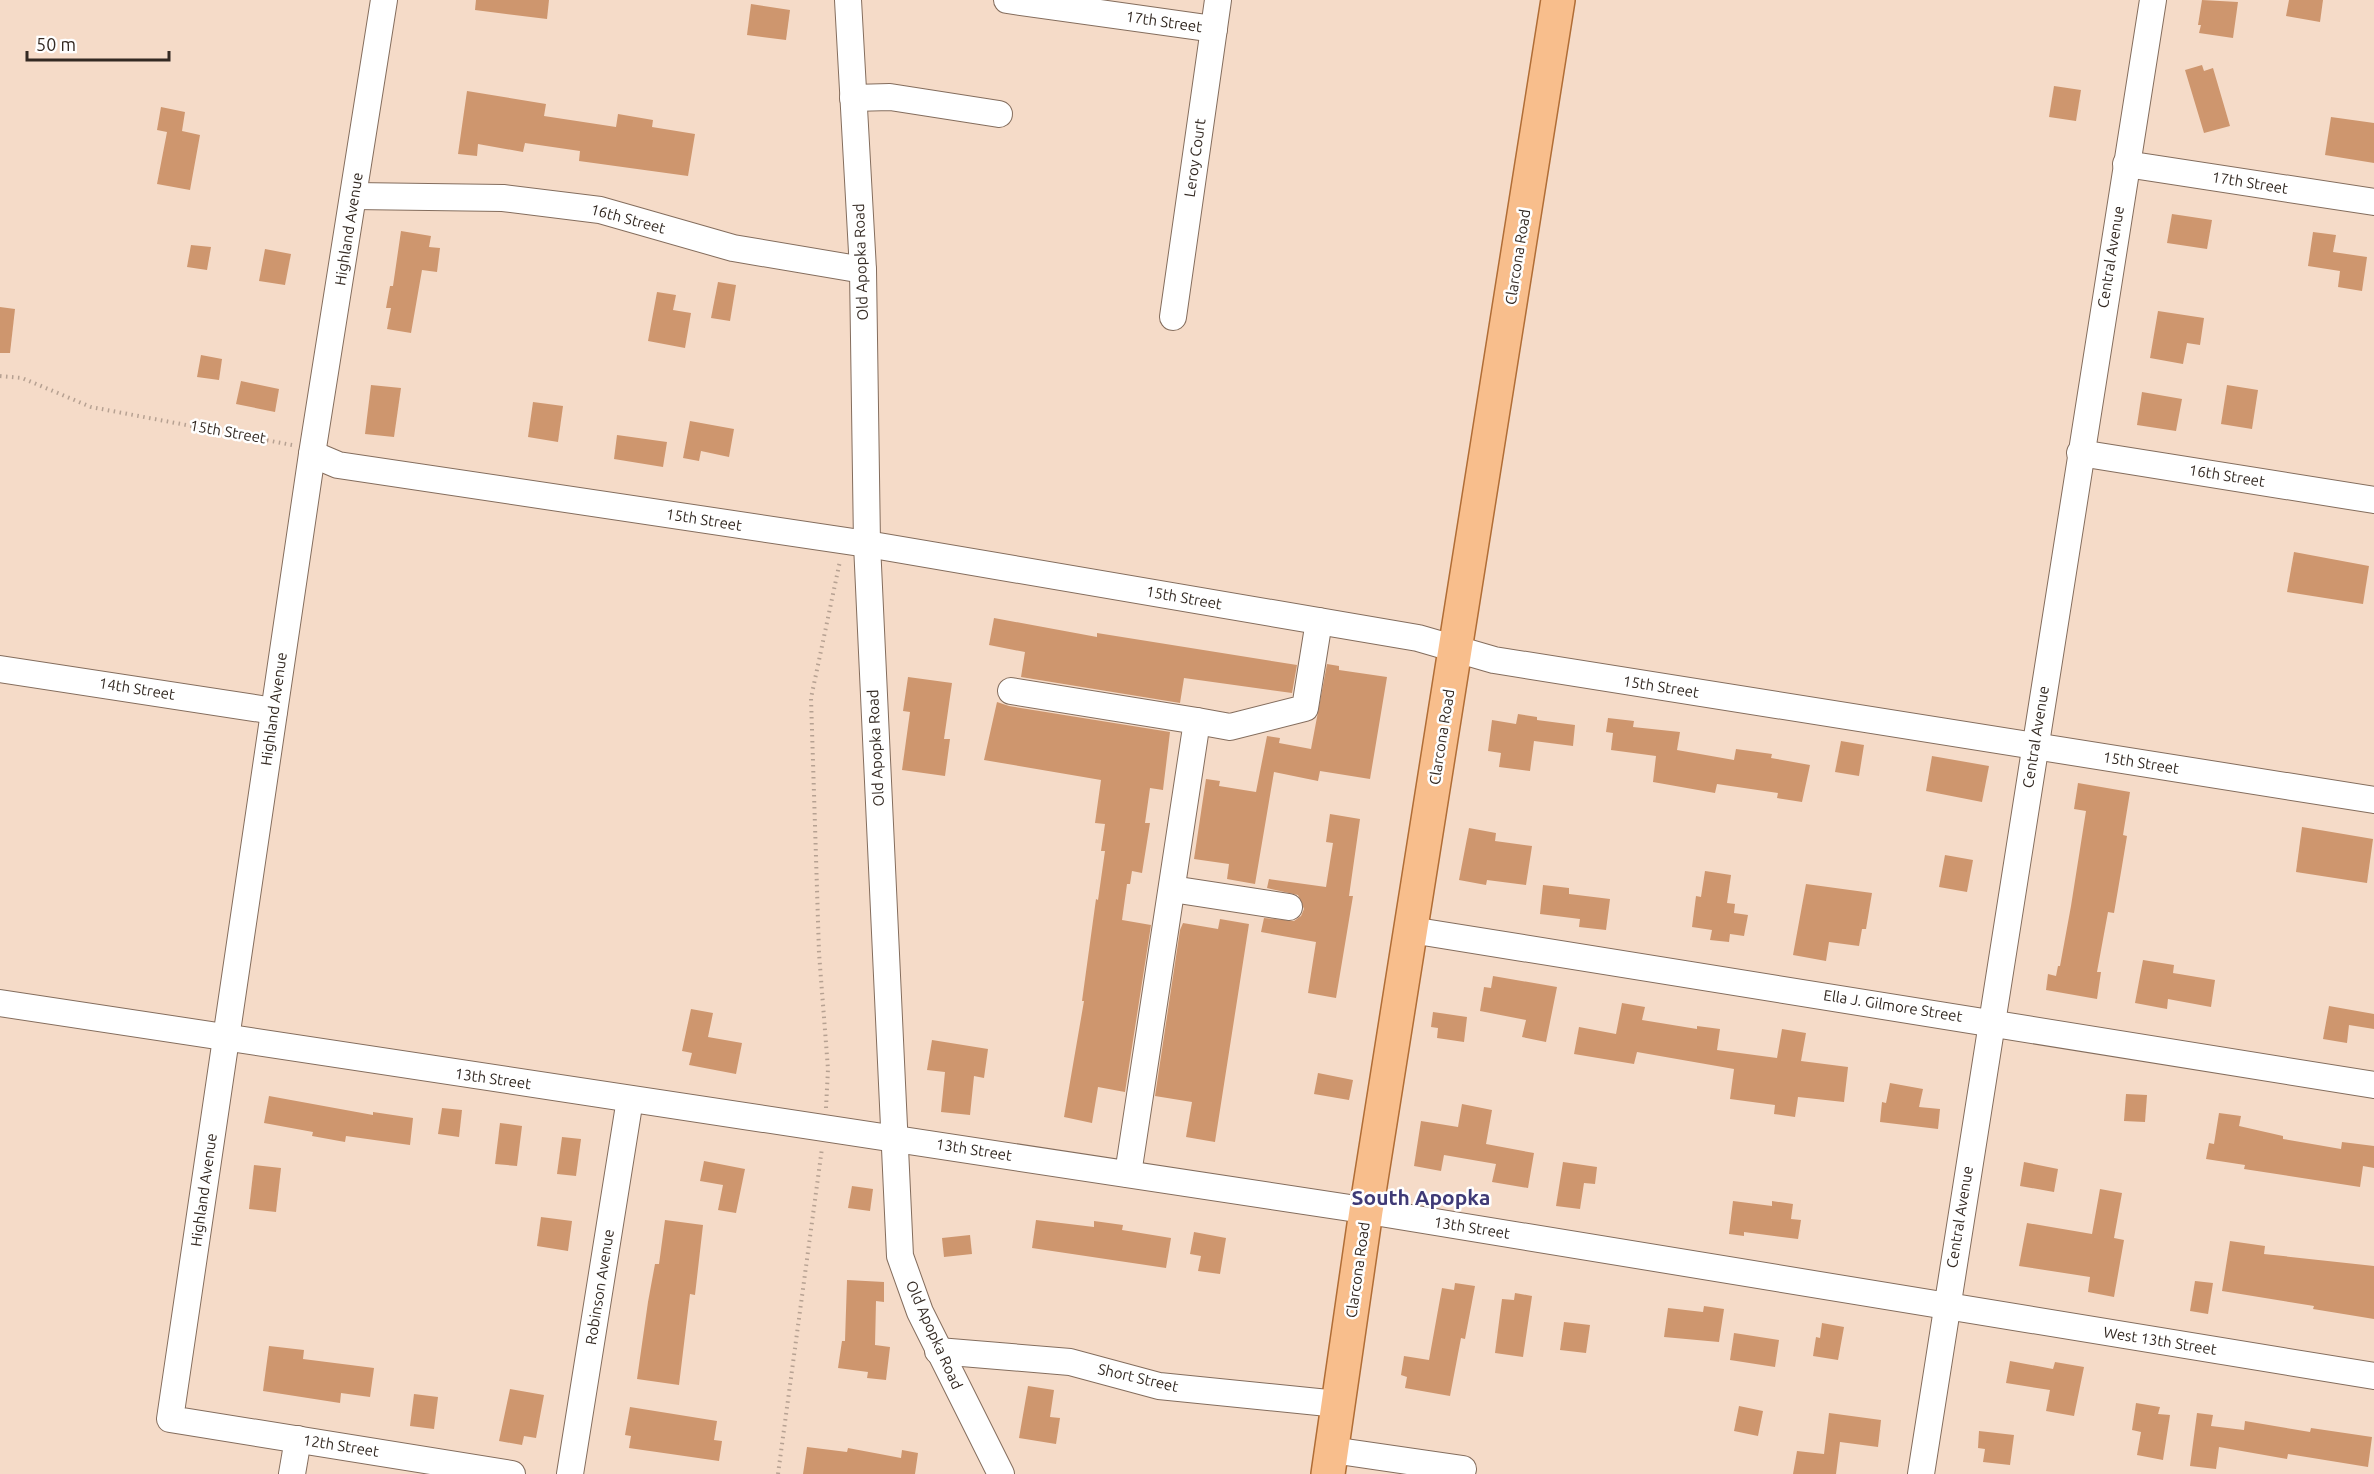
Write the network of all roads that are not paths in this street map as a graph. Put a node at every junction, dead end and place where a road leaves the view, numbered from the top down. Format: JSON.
{"nodes":[{"id":1,"x":384,"y":0,"type":"edge"},
{"id":2,"x":848,"y":0,"type":"edge"},
{"id":3,"x":1007,"y":0,"type":"edge"},
{"id":4,"x":1218,"y":0,"type":"edge"},
{"id":5,"x":1558,"y":0,"type":"edge"},
{"id":6,"x":2153,"y":0,"type":"edge"},
{"id":7,"x":1214,"y":29,"type":"junction"},
{"id":8,"x":853,"y":98,"type":"junction"},
{"id":9,"x":999,"y":114,"type":"dead end"},
{"id":10,"x":2126,"y":164,"type":"junction"},
{"id":11,"x":354,"y":196,"type":"junction"},
{"id":12,"x":2374,"y":202,"type":"edge"},
{"id":13,"x":862,"y":270,"type":"junction"},
{"id":14,"x":1173,"y":316,"type":"dead end"},
{"id":15,"x":2080,"y":453,"type":"junction"},
{"id":16,"x":312,"y":454,"type":"junction"},
{"id":17,"x":2374,"y":500,"type":"edge"},
{"id":18,"x":856,"y":542,"type":"junction"},
{"id":19,"x":1319,"y":621,"type":"junction"},
{"id":20,"x":1456,"y":649,"type":"junction"},
{"id":21,"x":0,"y":669,"type":"edge"},
{"id":22,"x":1011,"y":690,"type":"dead end"},
{"id":23,"x":274,"y":711,"type":"junction"},
{"id":24,"x":1197,"y":721,"type":"junction"},
{"id":25,"x":2034,"y":747,"type":"junction"},
{"id":26,"x":2374,"y":800,"type":"edge"},
{"id":27,"x":1172,"y":889,"type":"junction"},
{"id":28,"x":1289,"y":907,"type":"dead end"},
{"id":29,"x":1411,"y":930,"type":"junction"},
{"id":30,"x":0,"y":1003,"type":"edge"},
{"id":31,"x":1991,"y":1022,"type":"junction"},
{"id":32,"x":226,"y":1039,"type":"junction"},
{"id":33,"x":2374,"y":1085,"type":"edge"},
{"id":34,"x":630,"y":1099,"type":"junction"},
{"id":35,"x":896,"y":1138,"type":"junction"},
{"id":36,"x":1128,"y":1174,"type":"junction"},
{"id":37,"x":1366,"y":1211,"type":"junction"},
{"id":38,"x":1946,"y":1307,"type":"junction"},
{"id":39,"x":938,"y":1351,"type":"junction"},
{"id":40,"x":2374,"y":1376,"type":"edge"},
{"id":41,"x":1338,"y":1404,"type":"junction"},
{"id":42,"x":170,"y":1419,"type":"joint"},
{"id":43,"x":298,"y":1439,"type":"junction"},
{"id":44,"x":1330,"y":1462,"type":"edge"},
{"id":45,"x":1463,"y":1469,"type":"dead end"},
{"id":46,"x":292,"y":1474,"type":"edge"},
{"id":47,"x":512,"y":1474,"type":"edge"},
{"id":48,"x":570,"y":1474,"type":"edge"},
{"id":49,"x":1001,"y":1474,"type":"edge"},
{"id":50,"x":1921,"y":1474,"type":"edge"}],
"edges":[{"from":1,"to":11,"type":"street","name":"Highland Avenue"},
{"from":2,"to":8,"type":"street","name":"Old Apopka Road"},
{"from":3,"to":7,"type":"street","name":"17th Street"},
{"from":4,"to":7,"type":"street","name":"Leroy Court"},
{"from":5,"to":20,"type":"main road","name":"Clarcona Road"},
{"from":6,"to":10,"type":"street","name":"Central Avenue"},
{"from":7,"to":14,"type":"street","name":"Leroy Court"},
{"from":8,"to":9,"type":"street"},
{"from":8,"to":13,"type":"street","name":"Old Apopka Road"},
{"from":10,"to":12,"type":"street","name":"17th Street"},
{"from":10,"to":15,"type":"street","name":"Central Avenue"},
{"from":11,"to":13,"type":"street","name":"16th Street"},
{"from":11,"to":16,"type":"street","name":"Highland Avenue"},
{"from":13,"to":18,"type":"street","name":"Old Apopka Road"},
{"from":15,"to":17,"type":"street","name":"16th Street"},
{"from":15,"to":25,"type":"street","name":"Central Avenue"},
{"from":16,"to":18,"type":"street","name":"15th Street"},
{"from":16,"to":23,"type":"street","name":"Highland Avenue"},
{"from":18,"to":19,"type":"street","name":"15th Street"},
{"from":18,"to":35,"type":"street","name":"Old Apopka Road"},
{"from":19,"to":20,"type":"street","name":"15th Street"},
{"from":19,"to":24,"type":"street"},
{"from":20,"to":25,"type":"street","name":"15th Street"},
{"from":20,"to":29,"type":"main road","name":"Clarcona Road"},
{"from":21,"to":23,"type":"street","name":"14th Street"},
{"from":22,"to":24,"type":"street"},
{"from":23,"to":32,"type":"street","name":"Highland Avenue"},
{"from":24,"to":27,"type":"street"},
{"from":25,"to":26,"type":"street","name":"15th Street"},
{"from":25,"to":31,"type":"street","name":"Central Avenue"},
{"from":27,"to":28,"type":"street"},
{"from":27,"to":36,"type":"street"},
{"from":29,"to":31,"type":"street","name":"Ella J. Gilmore Street"},
{"from":29,"to":37,"type":"main road","name":"Clarcona Road"},
{"from":30,"to":32,"type":"street","name":"13th Street"},
{"from":31,"to":33,"type":"street","name":"Ella J. Gilmore Street"},
{"from":31,"to":38,"type":"street","name":"Central Avenue"},
{"from":32,"to":34,"type":"street","name":"13th Street"},
{"from":32,"to":42,"type":"street","name":"Highland Avenue"},
{"from":34,"to":35,"type":"street","name":"13th Street"},
{"from":34,"to":48,"type":"street","name":"Robinson Avenue"},
{"from":35,"to":36,"type":"street","name":"13th Street"},
{"from":35,"to":39,"type":"street","name":"Old Apopka Road"},
{"from":36,"to":37,"type":"street","name":"13th Street"},
{"from":37,"to":38,"type":"street","name":"13th Street"},
{"from":37,"to":41,"type":"main road","name":"Clarcona Road"},
{"from":38,"to":40,"type":"street","name":"West 13th Street"},
{"from":38,"to":50,"type":"street","name":"Central Avenue"},
{"from":39,"to":41,"type":"street","name":"Short Street"},
{"from":39,"to":49,"type":"street","name":"Old Apopka Road"},
{"from":41,"to":44,"type":"main road","name":"Clarcona Road"},
{"from":42,"to":43,"type":"street","name":"12th Street"},
{"from":43,"to":46,"type":"street"},
{"from":43,"to":47,"type":"street","name":"12th Street"},
{"from":44,"to":45,"type":"street"}]}
